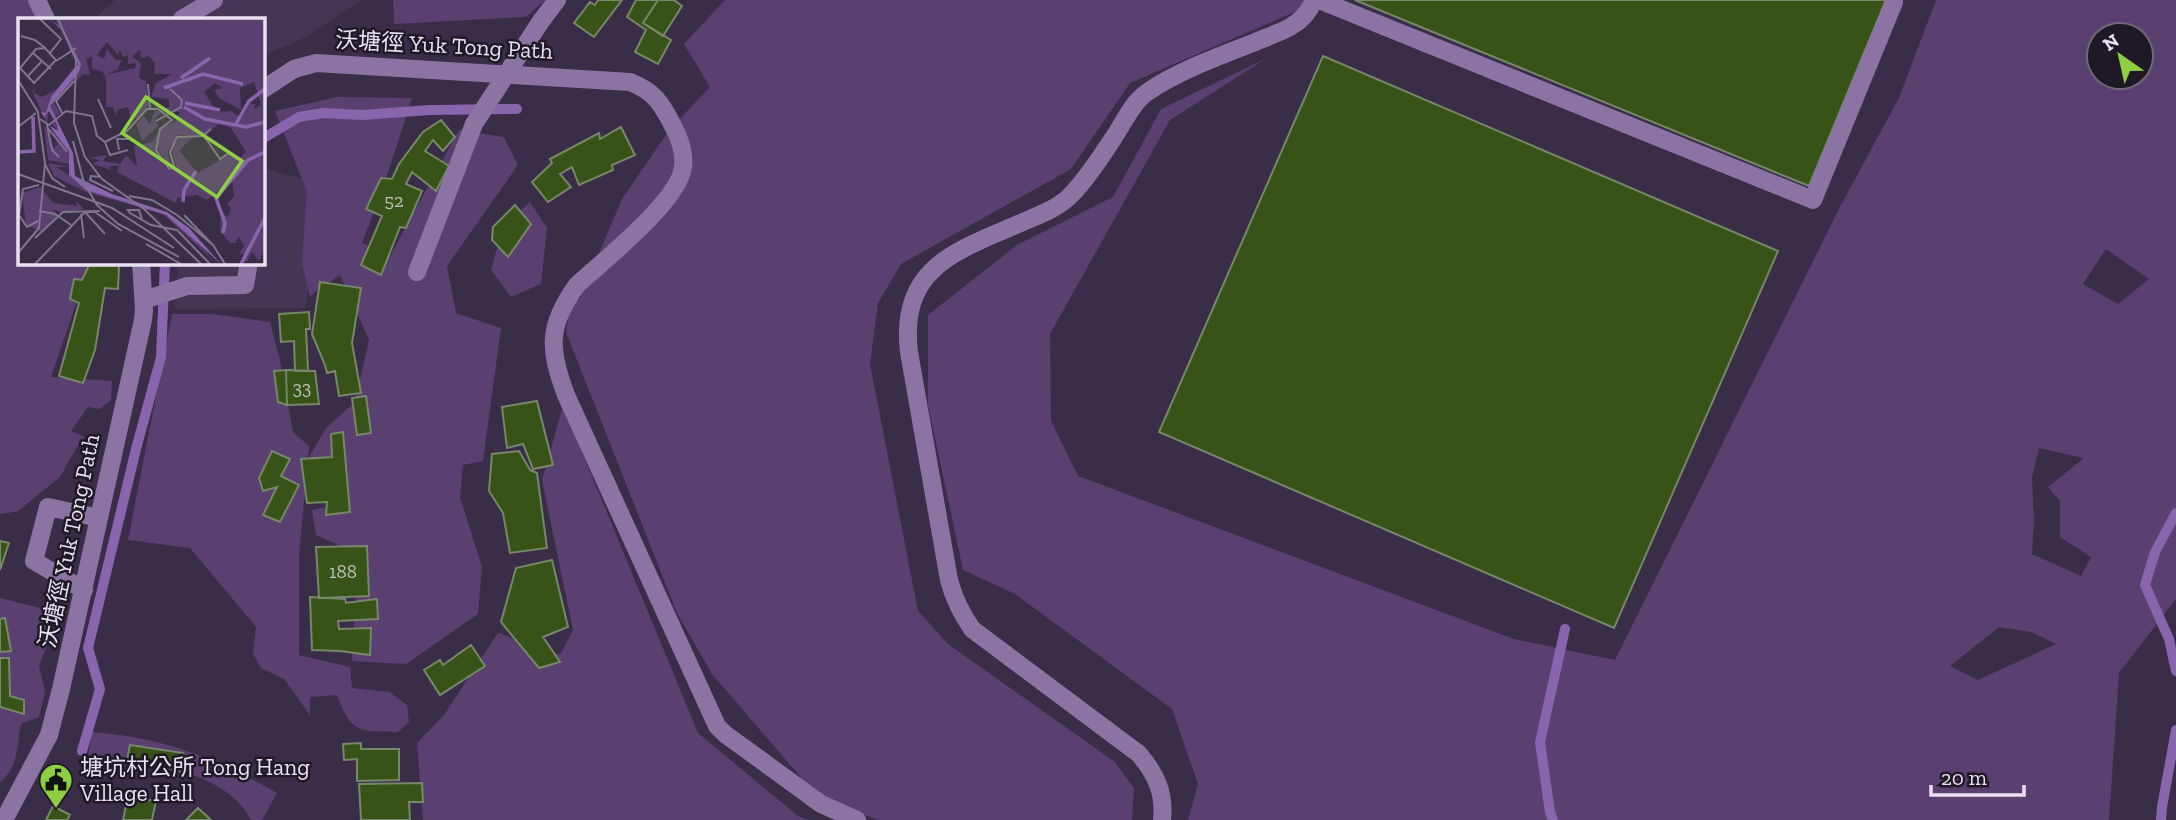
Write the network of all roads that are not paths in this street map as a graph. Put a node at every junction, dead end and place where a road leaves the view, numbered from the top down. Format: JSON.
{"nodes":[{"id":1,"x":37,"y":0,"type":"edge"},
{"id":2,"x":214,"y":0,"type":"edge"},
{"id":3,"x":558,"y":0,"type":"edge"},
{"id":4,"x":1314,"y":0,"type":"edge"},
{"id":5,"x":1319,"y":0,"type":"edge"},
{"id":6,"x":1894,"y":2,"type":"dead end"},
{"id":7,"x":46,"y":18,"type":"edge"},
{"id":8,"x":184,"y":18,"type":"edge"},
{"id":9,"x":508,"y":73,"type":"junction"},
{"id":10,"x":264,"y":89,"type":"edge"},
{"id":11,"x":141,"y":264,"type":"edge"},
{"id":12,"x":249,"y":264,"type":"edge"},
{"id":13,"x":416,"y":271,"type":"dead end"},
{"id":14,"x":144,"y":300,"type":"junction"},
{"id":15,"x":99,"y":518,"type":"junction"},
{"id":16,"x":84,"y":590,"type":"junction"},
{"id":17,"x":4,"y":820,"type":"edge"},
{"id":18,"x":856,"y":820,"type":"edge"},
{"id":19,"x":1162,"y":820,"type":"edge"}],
"edges":[{"from":1,"to":7,"type":"street"},
{"from":2,"to":8,"type":"street"},
{"from":3,"to":9,"type":"street"},
{"from":4,"to":19,"type":"street"},
{"from":5,"to":6,"type":"street"},
{"from":9,"to":10,"type":"street","name":"沃塘徑 Yuk Tong Path"},
{"from":9,"to":13,"type":"street"},
{"from":9,"to":18,"type":"street","name":"沃塘徑 Yuk Tong Path"},
{"from":11,"to":14,"type":"street","name":"沃塘徑 Yuk Tong Path"},
{"from":12,"to":14,"type":"street"},
{"from":14,"to":15,"type":"street","name":"沃塘徑 Yuk Tong Path"},
{"from":15,"to":16,"type":"street","name":"沃塘徑 Yuk Tong Path"},
{"from":15,"to":16,"type":"street"},
{"from":16,"to":17,"type":"street","name":"沃塘徑 Yuk Tong Path"}]}
